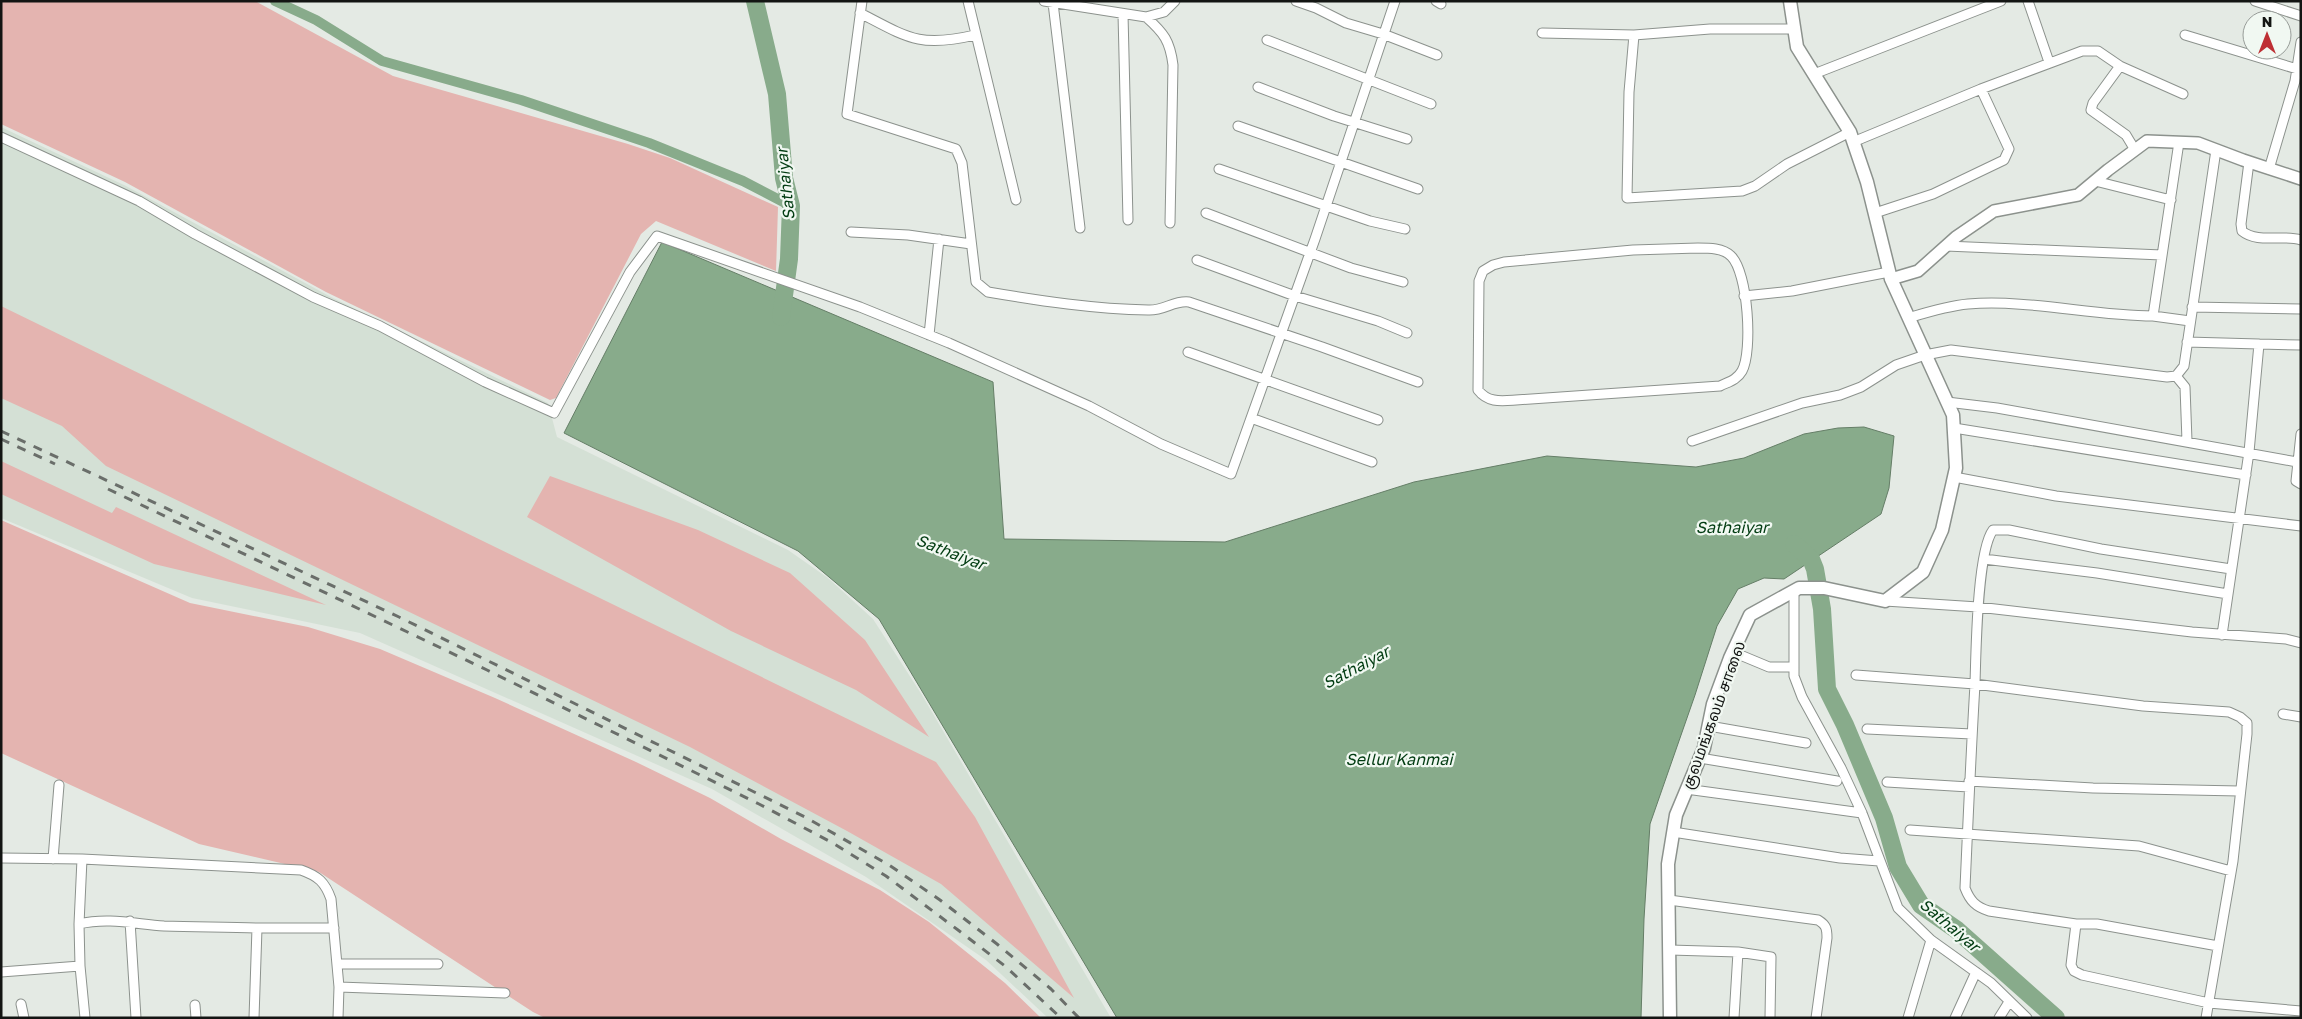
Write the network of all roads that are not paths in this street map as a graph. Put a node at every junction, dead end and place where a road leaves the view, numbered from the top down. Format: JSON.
{"nodes":[{"id":1,"x":862,"y":1,"type":"edge"},
{"id":2,"x":968,"y":1,"type":"edge"},
{"id":3,"x":1174,"y":1,"type":"edge"},
{"id":4,"x":1296,"y":1,"type":"edge"},
{"id":5,"x":1395,"y":1,"type":"edge"},
{"id":6,"x":1790,"y":1,"type":"edge"},
{"id":7,"x":2001,"y":1,"type":"edge"},
{"id":8,"x":2028,"y":1,"type":"edge"},
{"id":9,"x":2255,"y":1,"type":"edge"},
{"id":10,"x":1049,"y":2,"type":"edge"},
{"id":11,"x":860,"y":13,"type":"junction"},
{"id":12,"x":1123,"y":14,"type":"junction"},
{"id":13,"x":2301,"y":16,"type":"edge"},
{"id":14,"x":1146,"y":17,"type":"junction"},
{"id":15,"x":1794,"y":29,"type":"junction"},
{"id":16,"x":1542,"y":33,"type":"dead end"},
{"id":17,"x":1383,"y":34,"type":"junction"},
{"id":18,"x":975,"y":35,"type":"junction"},
{"id":19,"x":1634,"y":35,"type":"junction"},
{"id":20,"x":2186,"y":35,"type":"dead end"},
{"id":21,"x":1267,"y":40,"type":"dead end"},
{"id":22,"x":2301,"y":42,"type":"edge"},
{"id":23,"x":1437,"y":55,"type":"dead end"},
{"id":24,"x":2049,"y":62,"type":"junction"},
{"id":25,"x":2120,"y":66,"type":"junction"},
{"id":26,"x":2297,"y":68,"type":"junction"},
{"id":27,"x":1814,"y":74,"type":"junction"},
{"id":28,"x":1368,"y":78,"type":"junction"},
{"id":29,"x":1258,"y":87,"type":"dead end"},
{"id":30,"x":1981,"y":89,"type":"junction"},
{"id":31,"x":2296,"y":92,"type":"edge"},
{"id":32,"x":2183,"y":94,"type":"dead end"},
{"id":33,"x":1431,"y":104,"type":"dead end"},
{"id":34,"x":1354,"y":122,"type":"junction"},
{"id":35,"x":1238,"y":126,"type":"dead end"},
{"id":36,"x":1,"y":137,"type":"edge"},
{"id":37,"x":1851,"y":137,"type":"junction"},
{"id":38,"x":1407,"y":139,"type":"dead end"},
{"id":39,"x":2179,"y":142,"type":"junction"},
{"id":40,"x":2135,"y":150,"type":"junction"},
{"id":41,"x":2216,"y":150,"type":"junction"},
{"id":42,"x":2249,"y":162,"type":"junction"},
{"id":43,"x":1340,"y":163,"type":"junction"},
{"id":44,"x":1219,"y":169,"type":"dead end"},
{"id":45,"x":2269,"y":169,"type":"junction"},
{"id":46,"x":2301,"y":179,"type":"edge"},
{"id":47,"x":2095,"y":180,"type":"junction"},
{"id":48,"x":1418,"y":188,"type":"dead end"},
{"id":49,"x":1016,"y":200,"type":"dead end"},
{"id":50,"x":2171,"y":200,"type":"junction"},
{"id":51,"x":1326,"y":205,"type":"junction"},
{"id":52,"x":1206,"y":213,"type":"dead end"},
{"id":53,"x":1875,"y":213,"type":"junction"},
{"id":54,"x":1128,"y":220,"type":"dead end"},
{"id":55,"x":1170,"y":223,"type":"dead end"},
{"id":56,"x":1080,"y":228,"type":"dead end"},
{"id":57,"x":1405,"y":230,"type":"dead end"},
{"id":58,"x":851,"y":232,"type":"dead end"},
{"id":59,"x":939,"y":239,"type":"junction"},
{"id":60,"x":2301,"y":240,"type":"edge"},
{"id":61,"x":971,"y":244,"type":"junction"},
{"id":62,"x":1946,"y":246,"type":"junction"},
{"id":63,"x":1310,"y":252,"type":"junction"},
{"id":64,"x":2162,"y":254,"type":"junction"},
{"id":65,"x":1197,"y":260,"type":"dead end"},
{"id":66,"x":1890,"y":276,"type":"junction"},
{"id":67,"x":1403,"y":282,"type":"dead end"},
{"id":68,"x":1295,"y":296,"type":"junction"},
{"id":69,"x":1744,"y":296,"type":"junction"},
{"id":70,"x":2192,"y":307,"type":"junction"},
{"id":71,"x":2301,"y":308,"type":"edge"},
{"id":72,"x":2153,"y":316,"type":"junction"},
{"id":73,"x":1908,"y":318,"type":"junction"},
{"id":74,"x":2190,"y":321,"type":"junction"},
{"id":75,"x":1282,"y":333,"type":"junction"},
{"id":76,"x":1407,"y":334,"type":"dead end"},
{"id":77,"x":929,"y":335,"type":"junction"},
{"id":78,"x":2187,"y":342,"type":"junction"},
{"id":79,"x":2259,"y":344,"type":"junction"},
{"id":80,"x":2301,"y":345,"type":"edge"},
{"id":81,"x":1188,"y":352,"type":"dead end"},
{"id":82,"x":1925,"y":355,"type":"junction"},
{"id":83,"x":2176,"y":376,"type":"junction"},
{"id":84,"x":1265,"y":380,"type":"junction"},
{"id":85,"x":1418,"y":382,"type":"dead end"},
{"id":86,"x":1947,"y":402,"type":"junction"},
{"id":87,"x":1251,"y":418,"type":"junction"},
{"id":88,"x":1378,"y":420,"type":"dead end"},
{"id":89,"x":1954,"y":428,"type":"junction"},
{"id":90,"x":2301,"y":434,"type":"edge"},
{"id":91,"x":1692,"y":440,"type":"dead end"},
{"id":92,"x":2187,"y":440,"type":"junction"},
{"id":93,"x":2249,"y":452,"type":"junction"},
{"id":94,"x":1372,"y":462,"type":"dead end"},
{"id":95,"x":2297,"y":462,"type":"junction"},
{"id":96,"x":2246,"y":475,"type":"junction"},
{"id":97,"x":1954,"y":477,"type":"junction"},
{"id":98,"x":2301,"y":484,"type":"edge"},
{"id":99,"x":2238,"y":518,"type":"junction"},
{"id":100,"x":2301,"y":526,"type":"edge"},
{"id":101,"x":1984,"y":559,"type":"junction"},
{"id":102,"x":2231,"y":568,"type":"junction"},
{"id":103,"x":1797,"y":590,"type":"junction"},
{"id":104,"x":2228,"y":594,"type":"junction"},
{"id":105,"x":1886,"y":601,"type":"junction"},
{"id":106,"x":1978,"y":607,"type":"junction"},
{"id":107,"x":2222,"y":634,"type":"junction"},
{"id":108,"x":2301,"y":644,"type":"edge"},
{"id":109,"x":1733,"y":652,"type":"junction"},
{"id":110,"x":1794,"y":667,"type":"junction"},
{"id":111,"x":1856,"y":675,"type":"dead end"},
{"id":112,"x":1975,"y":684,"type":"junction"},
{"id":113,"x":2283,"y":714,"type":"dead end"},
{"id":114,"x":2301,"y":716,"type":"edge"},
{"id":115,"x":1709,"y":726,"type":"junction"},
{"id":116,"x":1867,"y":729,"type":"dead end"},
{"id":117,"x":1972,"y":734,"type":"junction"},
{"id":118,"x":1806,"y":743,"type":"dead end"},
{"id":119,"x":1700,"y":758,"type":"junction"},
{"id":120,"x":1837,"y":781,"type":"dead end"},
{"id":121,"x":1886,"y":782,"type":"dead end"},
{"id":122,"x":1969,"y":784,"type":"junction"},
{"id":123,"x":59,"y":785,"type":"dead end"},
{"id":124,"x":1686,"y":789,"type":"junction"},
{"id":125,"x":2239,"y":791,"type":"junction"},
{"id":126,"x":1862,"y":813,"type":"junction"},
{"id":127,"x":1910,"y":830,"type":"dead end"},
{"id":128,"x":1673,"y":832,"type":"junction"},
{"id":129,"x":1967,"y":833,"type":"junction"},
{"id":130,"x":1,"y":858,"type":"edge"},
{"id":131,"x":53,"y":859,"type":"junction"},
{"id":132,"x":82,"y":859,"type":"junction"},
{"id":133,"x":1879,"y":861,"type":"junction"},
{"id":134,"x":2231,"y":871,"type":"junction"},
{"id":135,"x":1669,"y":900,"type":"junction"},
{"id":136,"x":130,"y":921,"type":"junction"},
{"id":137,"x":79,"y":924,"type":"junction"},
{"id":138,"x":2076,"y":924,"type":"junction"},
{"id":139,"x":257,"y":928,"type":"junction"},
{"id":140,"x":334,"y":928,"type":"junction"},
{"id":141,"x":1931,"y":940,"type":"junction"},
{"id":142,"x":2218,"y":946,"type":"junction"},
{"id":143,"x":1670,"y":950,"type":"junction"},
{"id":144,"x":1738,"y":952,"type":"junction"},
{"id":145,"x":337,"y":964,"type":"junction"},
{"id":146,"x":438,"y":964,"type":"dead end"},
{"id":147,"x":80,"y":966,"type":"junction"},
{"id":148,"x":1,"y":972,"type":"edge"},
{"id":149,"x":1976,"y":972,"type":"junction"},
{"id":150,"x":339,"y":987,"type":"junction"},
{"id":151,"x":505,"y":993,"type":"dead end"},
{"id":152,"x":2009,"y":1002,"type":"junction"},
{"id":153,"x":2209,"y":1003,"type":"junction"},
{"id":154,"x":21,"y":1004,"type":"dead end"},
{"id":155,"x":195,"y":1005,"type":"dead end"},
{"id":156,"x":2301,"y":1011,"type":"edge"},
{"id":157,"x":24,"y":1018,"type":"edge"},
{"id":158,"x":85,"y":1018,"type":"edge"},
{"id":159,"x":136,"y":1018,"type":"edge"},
{"id":160,"x":196,"y":1018,"type":"edge"},
{"id":161,"x":254,"y":1018,"type":"edge"},
{"id":162,"x":338,"y":1018,"type":"edge"},
{"id":163,"x":1670,"y":1018,"type":"edge"},
{"id":164,"x":1734,"y":1018,"type":"edge"},
{"id":165,"x":1770,"y":1018,"type":"edge"},
{"id":166,"x":1816,"y":1018,"type":"edge"},
{"id":167,"x":1908,"y":1018,"type":"edge"},
{"id":168,"x":1955,"y":1018,"type":"edge"},
{"id":169,"x":1999,"y":1018,"type":"edge"},
{"id":170,"x":2027,"y":1018,"type":"edge"},
{"id":171,"x":2206,"y":1018,"type":"edge"}],
"edges":[{"from":1,"to":11,"type":"street"},
{"from":2,"to":18,"type":"street"},
{"from":3,"to":14,"type":"street"},
{"from":4,"to":17,"type":"street"},
{"from":5,"to":17,"type":"street"},
{"from":6,"to":15,"type":"main road"},
{"from":7,"to":27,"type":"street"},
{"from":8,"to":24,"type":"street"},
{"from":9,"to":13,"type":"street"},
{"from":10,"to":12,"type":"street"},
{"from":10,"to":56,"type":"street"},
{"from":11,"to":18,"type":"street"},
{"from":11,"to":61,"type":"street"},
{"from":12,"to":14,"type":"street"},
{"from":12,"to":54,"type":"street"},
{"from":14,"to":55,"type":"street"},
{"from":15,"to":19,"type":"street"},
{"from":15,"to":27,"type":"main road"},
{"from":16,"to":19,"type":"street"},
{"from":17,"to":23,"type":"street"},
{"from":17,"to":28,"type":"street"},
{"from":18,"to":49,"type":"street"},
{"from":19,"to":37,"type":"street"},
{"from":20,"to":26,"type":"street"},
{"from":21,"to":28,"type":"street"},
{"from":22,"to":26,"type":"street"},
{"from":24,"to":25,"type":"street"},
{"from":24,"to":30,"type":"street"},
{"from":25,"to":32,"type":"street"},
{"from":25,"to":40,"type":"street"},
{"from":26,"to":31,"type":"street"},
{"from":27,"to":37,"type":"main road"},
{"from":28,"to":33,"type":"street"},
{"from":28,"to":34,"type":"street"},
{"from":29,"to":34,"type":"street"},
{"from":30,"to":37,"type":"street"},
{"from":30,"to":53,"type":"street"},
{"from":31,"to":45,"type":"street"},
{"from":34,"to":38,"type":"street"},
{"from":34,"to":43,"type":"street"},
{"from":35,"to":43,"type":"street"},
{"from":36,"to":77,"type":"street"},
{"from":37,"to":53,"type":"main road"},
{"from":39,"to":40,"type":"street"},
{"from":39,"to":41,"type":"street"},
{"from":39,"to":50,"type":"street"},
{"from":40,"to":47,"type":"street"},
{"from":41,"to":42,"type":"street"},
{"from":41,"to":70,"type":"street"},
{"from":42,"to":45,"type":"street"},
{"from":42,"to":60,"type":"street"},
{"from":43,"to":48,"type":"street"},
{"from":43,"to":51,"type":"street"},
{"from":44,"to":51,"type":"street"},
{"from":45,"to":46,"type":"street"},
{"from":47,"to":50,"type":"street"},
{"from":47,"to":62,"type":"street"},
{"from":50,"to":64,"type":"street"},
{"from":51,"to":57,"type":"street"},
{"from":51,"to":63,"type":"street"},
{"from":52,"to":63,"type":"street"},
{"from":53,"to":66,"type":"main road"},
{"from":58,"to":59,"type":"street"},
{"from":59,"to":61,"type":"street"},
{"from":59,"to":77,"type":"street"},
{"from":61,"to":75,"type":"street"},
{"from":62,"to":64,"type":"street"},
{"from":62,"to":66,"type":"street"},
{"from":63,"to":67,"type":"street"},
{"from":63,"to":68,"type":"street"},
{"from":64,"to":72,"type":"street"},
{"from":65,"to":68,"type":"street"},
{"from":66,"to":69,"type":"street"},
{"from":66,"to":73,"type":"main road"},
{"from":68,"to":75,"type":"street"},
{"from":68,"to":76,"type":"street"},
{"from":69,"to":69,"type":"street"},
{"from":70,"to":71,"type":"street"},
{"from":70,"to":74,"type":"street"},
{"from":72,"to":73,"type":"street"},
{"from":72,"to":74,"type":"street"},
{"from":73,"to":82,"type":"main road"},
{"from":74,"to":78,"type":"street"},
{"from":75,"to":84,"type":"street"},
{"from":75,"to":85,"type":"street"},
{"from":77,"to":87,"type":"street"},
{"from":78,"to":79,"type":"street"},
{"from":78,"to":83,"type":"street"},
{"from":79,"to":80,"type":"street"},
{"from":79,"to":93,"type":"street"},
{"from":81,"to":84,"type":"street"},
{"from":82,"to":83,"type":"street"},
{"from":82,"to":86,"type":"main road"},
{"from":82,"to":91,"type":"street"},
{"from":83,"to":92,"type":"street"},
{"from":84,"to":87,"type":"street"},
{"from":84,"to":88,"type":"street"},
{"from":86,"to":89,"type":"main road"},
{"from":86,"to":92,"type":"street"},
{"from":87,"to":94,"type":"street"},
{"from":89,"to":96,"type":"street"},
{"from":89,"to":97,"type":"main road"},
{"from":90,"to":95,"type":"street"},
{"from":92,"to":93,"type":"street"},
{"from":93,"to":95,"type":"street"},
{"from":93,"to":96,"type":"street"},
{"from":95,"to":98,"type":"street"},
{"from":96,"to":99,"type":"street"},
{"from":97,"to":99,"type":"street"},
{"from":97,"to":105,"type":"main road"},
{"from":99,"to":100,"type":"street"},
{"from":99,"to":102,"type":"street"},
{"from":101,"to":102,"type":"street"},
{"from":101,"to":104,"type":"street"},
{"from":101,"to":106,"type":"street"},
{"from":102,"to":104,"type":"street"},
{"from":103,"to":105,"type":"main road","name":"குலமங்கலம் சாலை"},
{"from":103,"to":109,"type":"main road","name":"குலமங்கலம் சாலை"},
{"from":103,"to":110,"type":"street"},
{"from":104,"to":107,"type":"street"},
{"from":105,"to":106,"type":"street"},
{"from":106,"to":107,"type":"street"},
{"from":106,"to":112,"type":"street"},
{"from":107,"to":108,"type":"street"},
{"from":109,"to":110,"type":"street"},
{"from":109,"to":115,"type":"main road","name":"குலமங்கலம் சாலை"},
{"from":110,"to":126,"type":"street"},
{"from":111,"to":112,"type":"street"},
{"from":112,"to":117,"type":"street"},
{"from":112,"to":125,"type":"street"},
{"from":113,"to":114,"type":"street"},
{"from":115,"to":118,"type":"street"},
{"from":115,"to":119,"type":"main road","name":"குலமங்கலம் சாலை"},
{"from":116,"to":117,"type":"street"},
{"from":117,"to":122,"type":"street"},
{"from":119,"to":120,"type":"street"},
{"from":119,"to":124,"type":"main road","name":"குலமங்கலம் சாலை"},
{"from":121,"to":122,"type":"street"},
{"from":122,"to":125,"type":"street"},
{"from":122,"to":129,"type":"street"},
{"from":123,"to":131,"type":"street"},
{"from":124,"to":126,"type":"street"},
{"from":124,"to":128,"type":"main road","name":"குலமங்கலம் சாலை"},
{"from":125,"to":134,"type":"street"},
{"from":126,"to":133,"type":"street"},
{"from":127,"to":129,"type":"street"},
{"from":128,"to":133,"type":"street"},
{"from":128,"to":135,"type":"main road","name":"குலமங்கலம் சாலை"},
{"from":129,"to":134,"type":"street"},
{"from":129,"to":138,"type":"street"},
{"from":130,"to":131,"type":"street"},
{"from":131,"to":132,"type":"street"},
{"from":132,"to":137,"type":"street"},
{"from":132,"to":140,"type":"street"},
{"from":133,"to":141,"type":"street"},
{"from":134,"to":142,"type":"street"},
{"from":135,"to":143,"type":"main road","name":"குலமங்கலம் சாலை"},
{"from":135,"to":166,"type":"street"},
{"from":136,"to":137,"type":"street"},
{"from":136,"to":139,"type":"street"},
{"from":136,"to":159,"type":"street"},
{"from":137,"to":147,"type":"street"},
{"from":138,"to":142,"type":"street"},
{"from":138,"to":153,"type":"street"},
{"from":139,"to":140,"type":"street"},
{"from":139,"to":161,"type":"street"},
{"from":140,"to":145,"type":"street"},
{"from":141,"to":149,"type":"street"},
{"from":141,"to":167,"type":"street"},
{"from":142,"to":153,"type":"street"},
{"from":143,"to":144,"type":"street"},
{"from":143,"to":163,"type":"main road","name":"குலமங்கலம் சாலை"},
{"from":144,"to":164,"type":"street"},
{"from":144,"to":165,"type":"street"},
{"from":145,"to":146,"type":"street"},
{"from":145,"to":150,"type":"street"},
{"from":147,"to":148,"type":"street"},
{"from":147,"to":158,"type":"street"},
{"from":149,"to":152,"type":"street"},
{"from":149,"to":168,"type":"street"},
{"from":150,"to":151,"type":"street"},
{"from":150,"to":162,"type":"street"},
{"from":152,"to":169,"type":"street"},
{"from":152,"to":170,"type":"street"},
{"from":153,"to":156,"type":"street"},
{"from":153,"to":171,"type":"street"},
{"from":154,"to":157,"type":"street"},
{"from":155,"to":160,"type":"street"}]}
